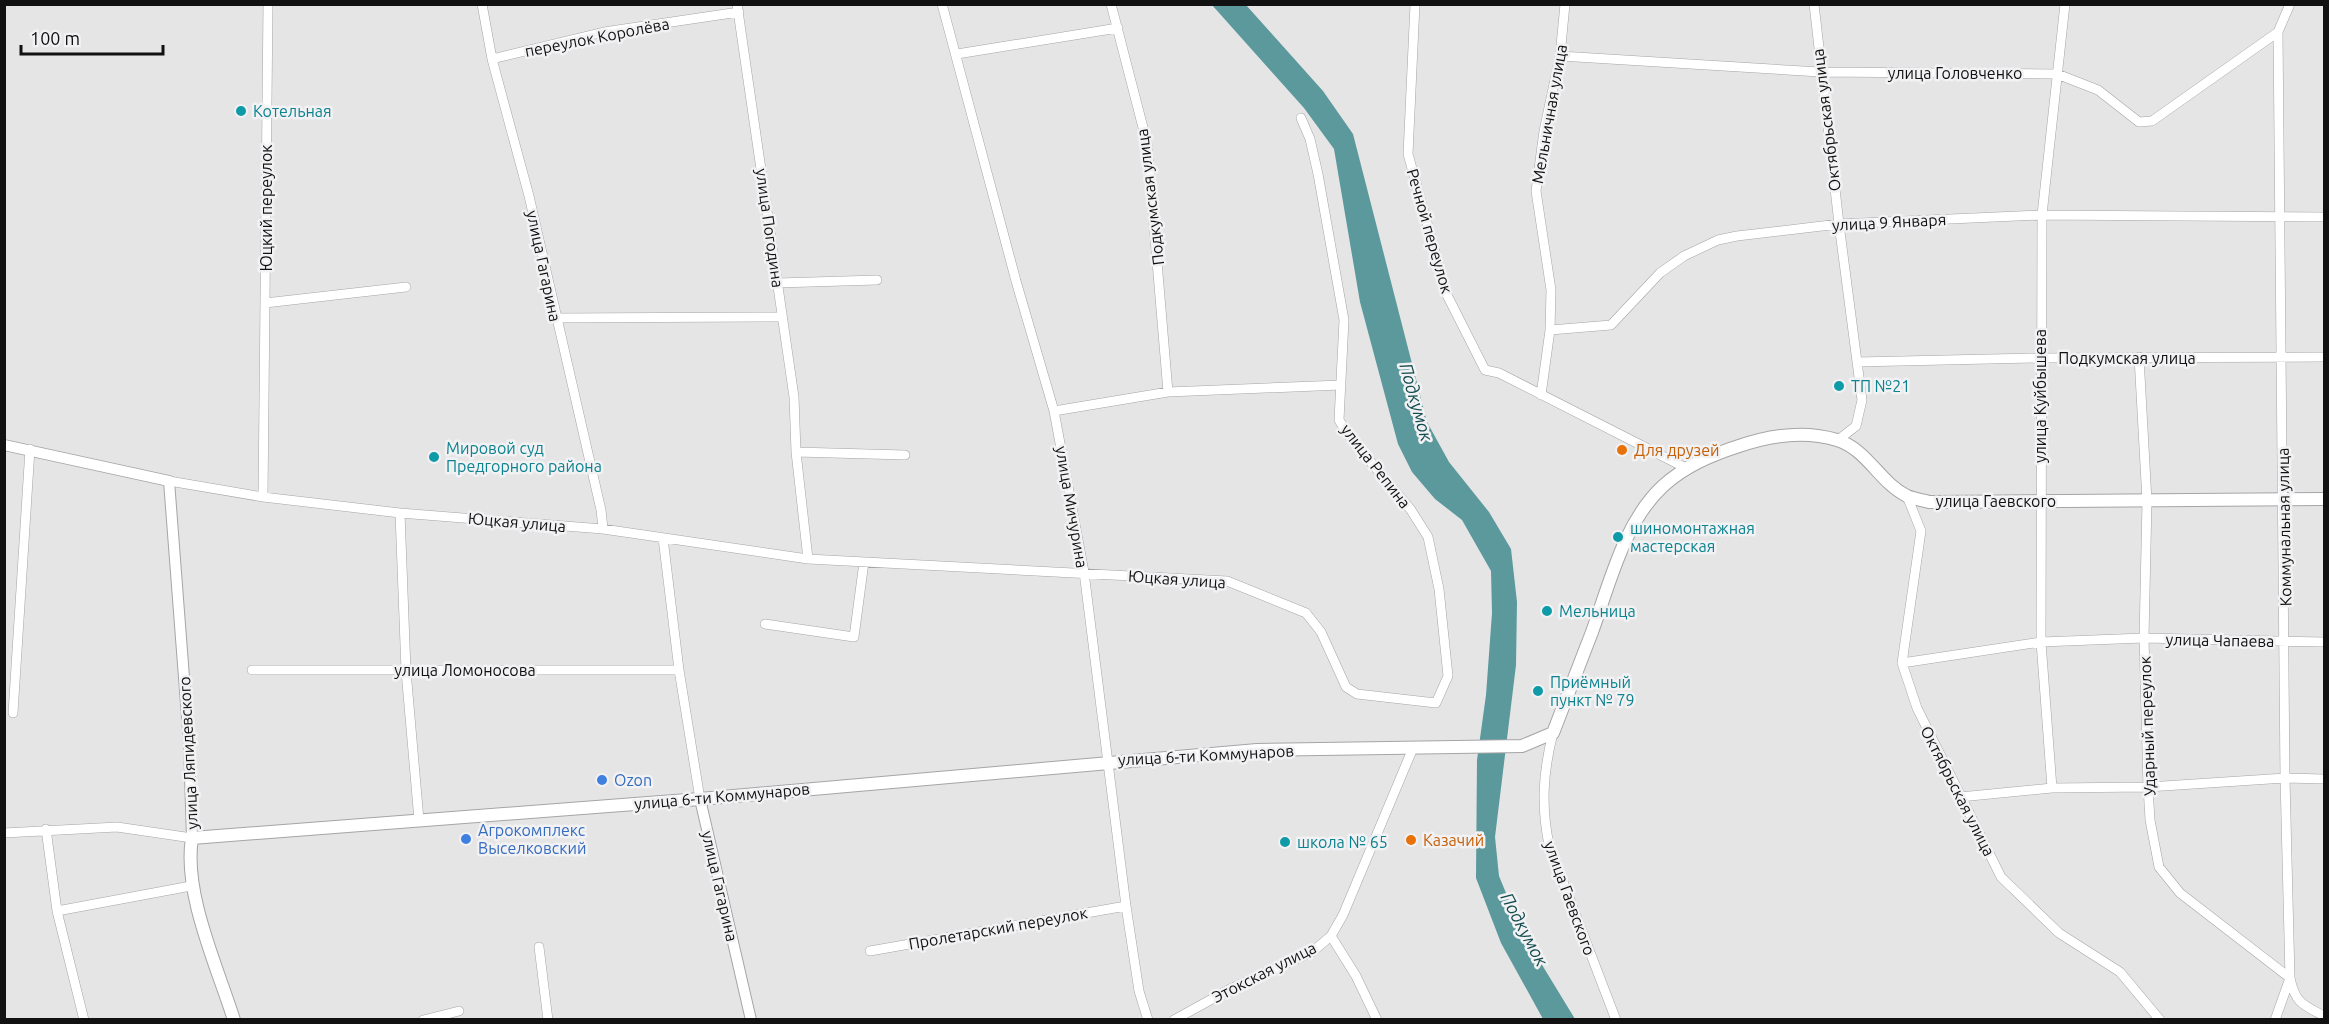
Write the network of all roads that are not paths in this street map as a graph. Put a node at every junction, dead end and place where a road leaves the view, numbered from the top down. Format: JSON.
{"nodes":[{"id":1,"x":268,"y":4,"type":"edge"},
{"id":2,"x":482,"y":4,"type":"edge"},
{"id":3,"x":942,"y":4,"type":"edge"},
{"id":4,"x":1110,"y":4,"type":"edge"},
{"id":5,"x":1415,"y":4,"type":"edge"},
{"id":6,"x":1565,"y":4,"type":"edge"},
{"id":7,"x":1814,"y":4,"type":"edge"},
{"id":8,"x":2065,"y":4,"type":"edge"},
{"id":9,"x":2290,"y":4,"type":"edge"},
{"id":10,"x":738,"y":8,"type":"edge"},
{"id":11,"x":1118,"y":28,"type":"junction"},
{"id":12,"x":2278,"y":32,"type":"junction"},
{"id":13,"x":957,"y":54,"type":"junction"},
{"id":14,"x":1560,"y":56,"type":"junction"},
{"id":15,"x":492,"y":59,"type":"junction"},
{"id":16,"x":1821,"y":72,"type":"junction"},
{"id":17,"x":2057,"y":74,"type":"junction"},
{"id":18,"x":1301,"y":118,"type":"dead end"},
{"id":19,"x":2042,"y":215,"type":"junction"},
{"id":20,"x":2281,"y":217,"type":"junction"},
{"id":21,"x":2325,"y":217,"type":"edge"},
{"id":22,"x":1839,"y":224,"type":"junction"},
{"id":23,"x":877,"y":280,"type":"dead end"},
{"id":24,"x":778,"y":282,"type":"junction"},
{"id":25,"x":406,"y":287,"type":"dead end"},
{"id":26,"x":265,"y":303,"type":"junction"},
{"id":27,"x":782,"y":317,"type":"junction"},
{"id":28,"x":555,"y":318,"type":"junction"},
{"id":29,"x":1551,"y":330,"type":"junction"},
{"id":30,"x":2139,"y":357,"type":"junction"},
{"id":31,"x":2325,"y":357,"type":"edge"},
{"id":32,"x":2039,"y":358,"type":"junction"},
{"id":33,"x":2283,"y":358,"type":"junction"},
{"id":34,"x":1857,"y":362,"type":"junction"},
{"id":35,"x":1341,"y":385,"type":"junction"},
{"id":36,"x":1168,"y":392,"type":"junction"},
{"id":37,"x":1541,"y":395,"type":"junction"},
{"id":38,"x":1054,"y":411,"type":"junction"},
{"id":39,"x":1838,"y":440,"type":"junction"},
{"id":40,"x":4,"y":445,"type":"edge"},
{"id":41,"x":30,"y":449,"type":"junction"},
{"id":42,"x":796,"y":452,"type":"junction"},
{"id":43,"x":905,"y":455,"type":"dead end"},
{"id":44,"x":1686,"y":468,"type":"junction"},
{"id":45,"x":169,"y":481,"type":"junction"},
{"id":46,"x":1907,"y":496,"type":"junction"},
{"id":47,"x":263,"y":497,"type":"junction"},
{"id":48,"x":2284,"y":499,"type":"junction"},
{"id":49,"x":2325,"y":499,"type":"edge"},
{"id":50,"x":2040,"y":501,"type":"junction"},
{"id":51,"x":2147,"y":501,"type":"junction"},
{"id":52,"x":400,"y":513,"type":"junction"},
{"id":53,"x":603,"y":529,"type":"junction"},
{"id":54,"x":663,"y":538,"type":"junction"},
{"id":55,"x":808,"y":559,"type":"junction"},
{"id":56,"x":864,"y":562,"type":"junction"},
{"id":57,"x":1084,"y":572,"type":"junction"},
{"id":58,"x":765,"y":624,"type":"dead end"},
{"id":59,"x":2144,"y":638,"type":"junction"},
{"id":60,"x":2285,"y":641,"type":"junction"},
{"id":61,"x":2041,"y":642,"type":"junction"},
{"id":62,"x":2325,"y":642,"type":"edge"},
{"id":63,"x":1902,"y":663,"type":"junction"},
{"id":64,"x":252,"y":670,"type":"dead end"},
{"id":65,"x":679,"y":670,"type":"junction"},
{"id":66,"x":406,"y":671,"type":"junction"},
{"id":67,"x":1436,"y":703,"type":"joint"},
{"id":68,"x":13,"y":713,"type":"dead end"},
{"id":69,"x":1553,"y":734,"type":"junction"},
{"id":70,"x":1413,"y":748,"type":"junction"},
{"id":71,"x":1108,"y":761,"type":"junction"},
{"id":72,"x":2285,"y":778,"type":"junction"},
{"id":73,"x":2325,"y":779,"type":"edge"},
{"id":74,"x":2148,"y":787,"type":"junction"},
{"id":75,"x":2052,"y":788,"type":"junction"},
{"id":76,"x":1960,"y":797,"type":"junction"},
{"id":77,"x":700,"y":799,"type":"junction"},
{"id":78,"x":419,"y":820,"type":"junction"},
{"id":79,"x":46,"y":829,"type":"junction"},
{"id":80,"x":4,"y":833,"type":"edge"},
{"id":81,"x":192,"y":838,"type":"junction"},
{"id":82,"x":191,"y":886,"type":"junction"},
{"id":83,"x":1126,"y":906,"type":"junction"},
{"id":84,"x":57,"y":911,"type":"junction"},
{"id":85,"x":1331,"y":936,"type":"junction"},
{"id":86,"x":539,"y":947,"type":"dead end"},
{"id":87,"x":870,"y":951,"type":"dead end"},
{"id":88,"x":2290,"y":978,"type":"junction"},
{"id":89,"x":459,"y":1011,"type":"dead end"},
{"id":90,"x":2325,"y":1016,"type":"edge"},
{"id":91,"x":84,"y":1020,"type":"edge"},
{"id":92,"x":234,"y":1020,"type":"edge"},
{"id":93,"x":423,"y":1020,"type":"edge"},
{"id":94,"x":548,"y":1020,"type":"edge"},
{"id":95,"x":751,"y":1020,"type":"edge"},
{"id":96,"x":1148,"y":1020,"type":"edge"},
{"id":97,"x":1174,"y":1020,"type":"edge"},
{"id":98,"x":1377,"y":1020,"type":"edge"},
{"id":99,"x":1616,"y":1020,"type":"edge"},
{"id":100,"x":2160,"y":1020,"type":"edge"},
{"id":101,"x":2275,"y":1020,"type":"edge"}],
"edges":[{"from":1,"to":26,"type":"street","name":"Юцкий переулок"},
{"from":2,"to":15,"type":"street","name":"улица Гагарина"},
{"from":3,"to":13,"type":"street","name":"улица Мичурина"},
{"from":4,"to":11,"type":"street","name":"Подкумская улица"},
{"from":5,"to":37,"type":"street","name":"Речной переулок"},
{"from":6,"to":14,"type":"street","name":"Мельничная улица"},
{"from":7,"to":16,"type":"street","name":"Октябрьская улица"},
{"from":8,"to":17,"type":"street","name":"улица Куйбышева"},
{"from":9,"to":12,"type":"street"},
{"from":10,"to":15,"type":"street","name":"переулок Королёва"},
{"from":10,"to":24,"type":"street","name":"улица Погодина"},
{"from":11,"to":13,"type":"street"},
{"from":11,"to":36,"type":"street","name":"Подкумская улица"},
{"from":12,"to":17,"type":"street","name":"улица Головченко"},
{"from":12,"to":20,"type":"street","name":"Коммунальная улица"},
{"from":13,"to":38,"type":"street","name":"улица Мичурина"},
{"from":14,"to":16,"type":"street","name":"улица Головченко"},
{"from":14,"to":29,"type":"street","name":"Мельничная улица"},
{"from":15,"to":28,"type":"street","name":"улица Гагарина"},
{"from":16,"to":17,"type":"street","name":"улица Головченко"},
{"from":16,"to":22,"type":"street","name":"Октябрьская улица"},
{"from":17,"to":19,"type":"street","name":"улица Куйбышева"},
{"from":18,"to":35,"type":"street","name":"улица Репина"},
{"from":19,"to":20,"type":"street","name":"улица 9 Января"},
{"from":19,"to":22,"type":"street","name":"улица 9 Января"},
{"from":19,"to":32,"type":"street","name":"улица Куйбышева"},
{"from":20,"to":21,"type":"street","name":"улица 9 Января"},
{"from":20,"to":33,"type":"street","name":"Коммунальная улица"},
{"from":22,"to":29,"type":"street","name":"улица 9 Января"},
{"from":22,"to":34,"type":"street","name":"Октябрьская улица"},
{"from":23,"to":24,"type":"street"},
{"from":24,"to":27,"type":"street","name":"улица Погодина"},
{"from":25,"to":26,"type":"street"},
{"from":26,"to":47,"type":"street","name":"Юцкий переулок"},
{"from":27,"to":28,"type":"street"},
{"from":27,"to":42,"type":"street","name":"улица Погодина"},
{"from":28,"to":53,"type":"street","name":"улица Гагарина"},
{"from":29,"to":37,"type":"street"},
{"from":30,"to":32,"type":"street","name":"Подкумская улица"},
{"from":30,"to":33,"type":"street","name":"Подкумская улица"},
{"from":30,"to":51,"type":"street","name":"Ударный переулок"},
{"from":31,"to":33,"type":"street","name":"Подкумская улица"},
{"from":32,"to":34,"type":"street","name":"Подкумская улица"},
{"from":32,"to":50,"type":"street","name":"улица Куйбышева"},
{"from":33,"to":48,"type":"street","name":"Коммунальная улица"},
{"from":34,"to":39,"type":"street","name":"Октябрьская улица"},
{"from":35,"to":36,"type":"street"},
{"from":35,"to":67,"type":"street","name":"улица Репина"},
{"from":36,"to":38,"type":"street"},
{"from":37,"to":44,"type":"street","name":"Речной переулок"},
{"from":38,"to":57,"type":"street","name":"улица Мичурина"},
{"from":39,"to":44,"type":"main road","name":"улица Гаевского"},
{"from":39,"to":46,"type":"main road","name":"улица Гаевского"},
{"from":40,"to":41,"type":"street"},
{"from":41,"to":45,"type":"street"},
{"from":41,"to":68,"type":"street"},
{"from":42,"to":43,"type":"street"},
{"from":42,"to":55,"type":"street","name":"улица Погодина"},
{"from":44,"to":69,"type":"main road","name":"улица Гаевского"},
{"from":45,"to":47,"type":"street","name":"Юцкая улица"},
{"from":45,"to":81,"type":"street","name":"улица Ляпидевского"},
{"from":46,"to":50,"type":"main road","name":"улица Гаевского"},
{"from":46,"to":63,"type":"street","name":"Октябрьская улица"},
{"from":47,"to":52,"type":"street","name":"Юцкая улица"},
{"from":48,"to":49,"type":"main road","name":"улица Гаевского"},
{"from":48,"to":51,"type":"main road","name":"улица Гаевского"},
{"from":48,"to":60,"type":"street","name":"Коммунальная улица"},
{"from":50,"to":51,"type":"main road","name":"улица Гаевского"},
{"from":50,"to":61,"type":"street","name":"улица Куйбышева"},
{"from":51,"to":59,"type":"street","name":"Ударный переулок"},
{"from":52,"to":53,"type":"street","name":"Юцкая улица"},
{"from":52,"to":66,"type":"street"},
{"from":53,"to":54,"type":"street","name":"Юцкая улица"},
{"from":54,"to":55,"type":"street","name":"Юцкая улица"},
{"from":54,"to":65,"type":"street","name":"улица Гагарина"},
{"from":55,"to":56,"type":"street","name":"Юцкая улица"},
{"from":56,"to":57,"type":"street","name":"Юцкая улица"},
{"from":56,"to":58,"type":"street"},
{"from":57,"to":67,"type":"street","name":"Юцкая улица"},
{"from":57,"to":71,"type":"street","name":"улица Мичурина"},
{"from":59,"to":60,"type":"street","name":"улица Чапаева"},
{"from":59,"to":61,"type":"street","name":"улица Чапаева"},
{"from":59,"to":74,"type":"street","name":"Ударный переулок"},
{"from":60,"to":62,"type":"street","name":"улица Чапаева"},
{"from":60,"to":72,"type":"street","name":"Коммунальная улица"},
{"from":61,"to":63,"type":"street","name":"улица Чапаева"},
{"from":61,"to":75,"type":"street","name":"улица Куйбышева"},
{"from":63,"to":76,"type":"street","name":"Октябрьская улица"},
{"from":64,"to":66,"type":"street","name":"улица Ломоносова"},
{"from":65,"to":66,"type":"street","name":"улица Ломоносова"},
{"from":65,"to":77,"type":"street","name":"улица Гагарина"},
{"from":66,"to":78,"type":"street"},
{"from":69,"to":70,"type":"main road","name":"улица 6-ти Коммунаров"},
{"from":69,"to":99,"type":"street","name":"улица Гаевского"},
{"from":70,"to":71,"type":"main road","name":"улица 6-ти Коммунаров"},
{"from":70,"to":85,"type":"street","name":"Этокская улица"},
{"from":71,"to":77,"type":"main road","name":"улица 6-ти Коммунаров"},
{"from":71,"to":83,"type":"street","name":"улица Мичурина"},
{"from":72,"to":73,"type":"street"},
{"from":72,"to":74,"type":"street"},
{"from":72,"to":88,"type":"street","name":"Коммунальная улица"},
{"from":74,"to":75,"type":"street"},
{"from":74,"to":88,"type":"street","name":"Ударный переулок"},
{"from":75,"to":76,"type":"street"},
{"from":76,"to":100,"type":"street","name":"Октябрьская улица"},
{"from":77,"to":78,"type":"main road","name":"улица 6-ти Коммунаров"},
{"from":77,"to":95,"type":"street","name":"улица Гагарина"},
{"from":78,"to":81,"type":"main road","name":"улица 6-ти Коммунаров"},
{"from":79,"to":80,"type":"street","name":"улица 6-ти Коммунаров"},
{"from":79,"to":81,"type":"street","name":"улица 6-ти Коммунаров"},
{"from":79,"to":84,"type":"street"},
{"from":81,"to":82,"type":"main road","name":"улица Ляпидевского"},
{"from":82,"to":84,"type":"street"},
{"from":82,"to":92,"type":"main road","name":"улица Ляпидевского"},
{"from":83,"to":87,"type":"street","name":"Пролетарский переулок"},
{"from":83,"to":96,"type":"street","name":"улица Мичурина"},
{"from":84,"to":91,"type":"street"},
{"from":85,"to":97,"type":"street","name":"Этокская улица"},
{"from":85,"to":98,"type":"street"},
{"from":86,"to":94,"type":"street"},
{"from":88,"to":90,"type":"street","name":"Ударный переулок"},
{"from":88,"to":101,"type":"street","name":"Коммунальная улица"},
{"from":89,"to":93,"type":"street"}]}
